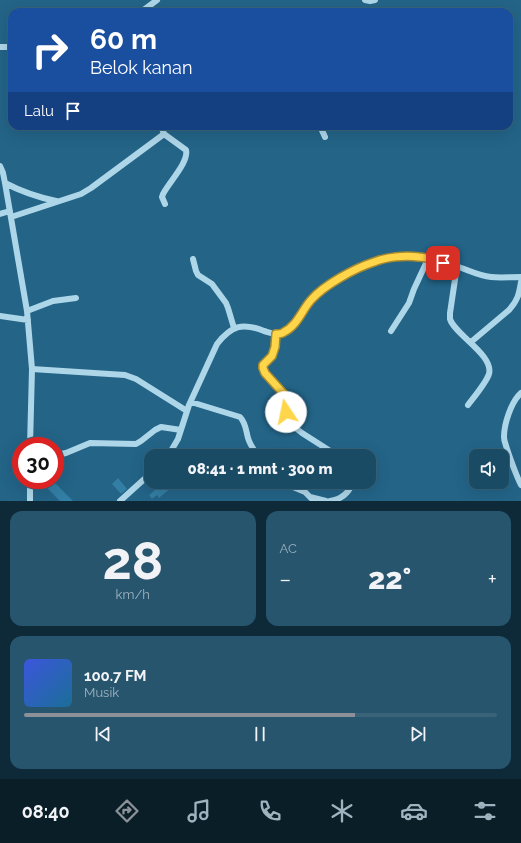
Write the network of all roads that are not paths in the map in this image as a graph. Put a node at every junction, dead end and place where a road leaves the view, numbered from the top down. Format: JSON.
{"nodes":[{"id":1,"x":157,"y":0,"type":"edge"},
{"id":2,"x":365,"y":0,"type":"edge"},
{"id":3,"x":375,"y":0,"type":"edge"},
{"id":4,"x":146,"y":8,"type":"edge"},
{"id":5,"x":162,"y":130,"type":"edge"},
{"id":6,"x":322,"y":130,"type":"edge"},
{"id":7,"x":164,"y":134,"type":"junction"},
{"id":8,"x":325,"y":137,"type":"dead end"},
{"id":9,"x":0,"y":166,"type":"edge"},
{"id":10,"x":5,"y":184,"type":"junction"},
{"id":11,"x":58,"y":202,"type":"junction"},
{"id":12,"x":165,"y":204,"type":"dead end"},
{"id":13,"x":0,"y":214,"type":"edge"},
{"id":14,"x":11,"y":214,"type":"junction"},
{"id":15,"x":193,"y":259,"type":"dead end"},
{"id":16,"x":428,"y":259,"type":"junction"},
{"id":17,"x":457,"y":266,"type":"junction"},
{"id":18,"x":521,"y":277,"type":"edge"},
{"id":19,"x":521,"y":282,"type":"edge"},
{"id":20,"x":76,"y":298,"type":"dead end"},
{"id":21,"x":27,"y":311,"type":"junction"},
{"id":22,"x":0,"y":316,"type":"edge"},
{"id":23,"x":28,"y":320,"type":"junction"},
{"id":24,"x":234,"y":328,"type":"junction"},
{"id":25,"x":390,"y":331,"type":"dead end"},
{"id":26,"x":276,"y":334,"type":"junction"},
{"id":27,"x":471,"y":342,"type":"junction"},
{"id":28,"x":32,"y":369,"type":"junction"},
{"id":29,"x":521,"y":394,"type":"edge"},
{"id":30,"x":191,"y":402,"type":"junction"},
{"id":31,"x":468,"y":406,"type":"dead end"},
{"id":32,"x":187,"y":411,"type":"junction"},
{"id":33,"x":181,"y":430,"type":"junction"},
{"id":34,"x":30,"y":437,"type":"edge"},
{"id":35,"x":172,"y":449,"type":"edge"},
{"id":36,"x":254,"y":449,"type":"edge"},
{"id":37,"x":327,"y":449,"type":"edge"},
{"id":38,"x":64,"y":453,"type":"edge"},
{"id":39,"x":144,"y":479,"type":"edge"},
{"id":40,"x":521,"y":485,"type":"edge"},
{"id":41,"x":30,"y":489,"type":"edge"},
{"id":42,"x":298,"y":489,"type":"edge"},
{"id":43,"x":349,"y":489,"type":"edge"},
{"id":44,"x":312,"y":499,"type":"edge"},
{"id":45,"x":30,"y":501,"type":"edge"},
{"id":46,"x":120,"y":501,"type":"edge"},
{"id":47,"x":326,"y":501,"type":"edge"},
{"id":48,"x":330,"y":501,"type":"edge"}],
"edges":[{"from":1,"to":4,"type":"street"},
{"from":2,"to":3,"type":"street"},
{"from":5,"to":7,"type":"street"},
{"from":6,"to":8,"type":"street"},
{"from":7,"to":11,"type":"street"},
{"from":7,"to":12,"type":"street"},
{"from":9,"to":10,"type":"street"},
{"from":10,"to":11,"type":"street"},
{"from":10,"to":14,"type":"street"},
{"from":11,"to":14,"type":"street"},
{"from":13,"to":14,"type":"street"},
{"from":14,"to":21,"type":"street"},
{"from":15,"to":24,"type":"street"},
{"from":16,"to":17,"type":"street"},
{"from":16,"to":25,"type":"street"},
{"from":16,"to":26,"type":"street"},
{"from":17,"to":18,"type":"street"},
{"from":17,"to":27,"type":"street"},
{"from":19,"to":27,"type":"street"},
{"from":20,"to":21,"type":"street"},
{"from":21,"to":23,"type":"street"},
{"from":22,"to":23,"type":"street"},
{"from":23,"to":28,"type":"street"},
{"from":24,"to":26,"type":"street"},
{"from":24,"to":30,"type":"street"},
{"from":26,"to":37,"type":"street"},
{"from":27,"to":31,"type":"street"},
{"from":28,"to":32,"type":"street"},
{"from":28,"to":34,"type":"street"},
{"from":29,"to":40,"type":"street"},
{"from":30,"to":32,"type":"street"},
{"from":30,"to":36,"type":"street"},
{"from":32,"to":33,"type":"street"},
{"from":33,"to":35,"type":"street"},
{"from":33,"to":38,"type":"street"},
{"from":39,"to":46,"type":"street"},
{"from":41,"to":45,"type":"street"},
{"from":42,"to":44,"type":"street"},
{"from":43,"to":48,"type":"street"},
{"from":44,"to":47,"type":"street"}]}
